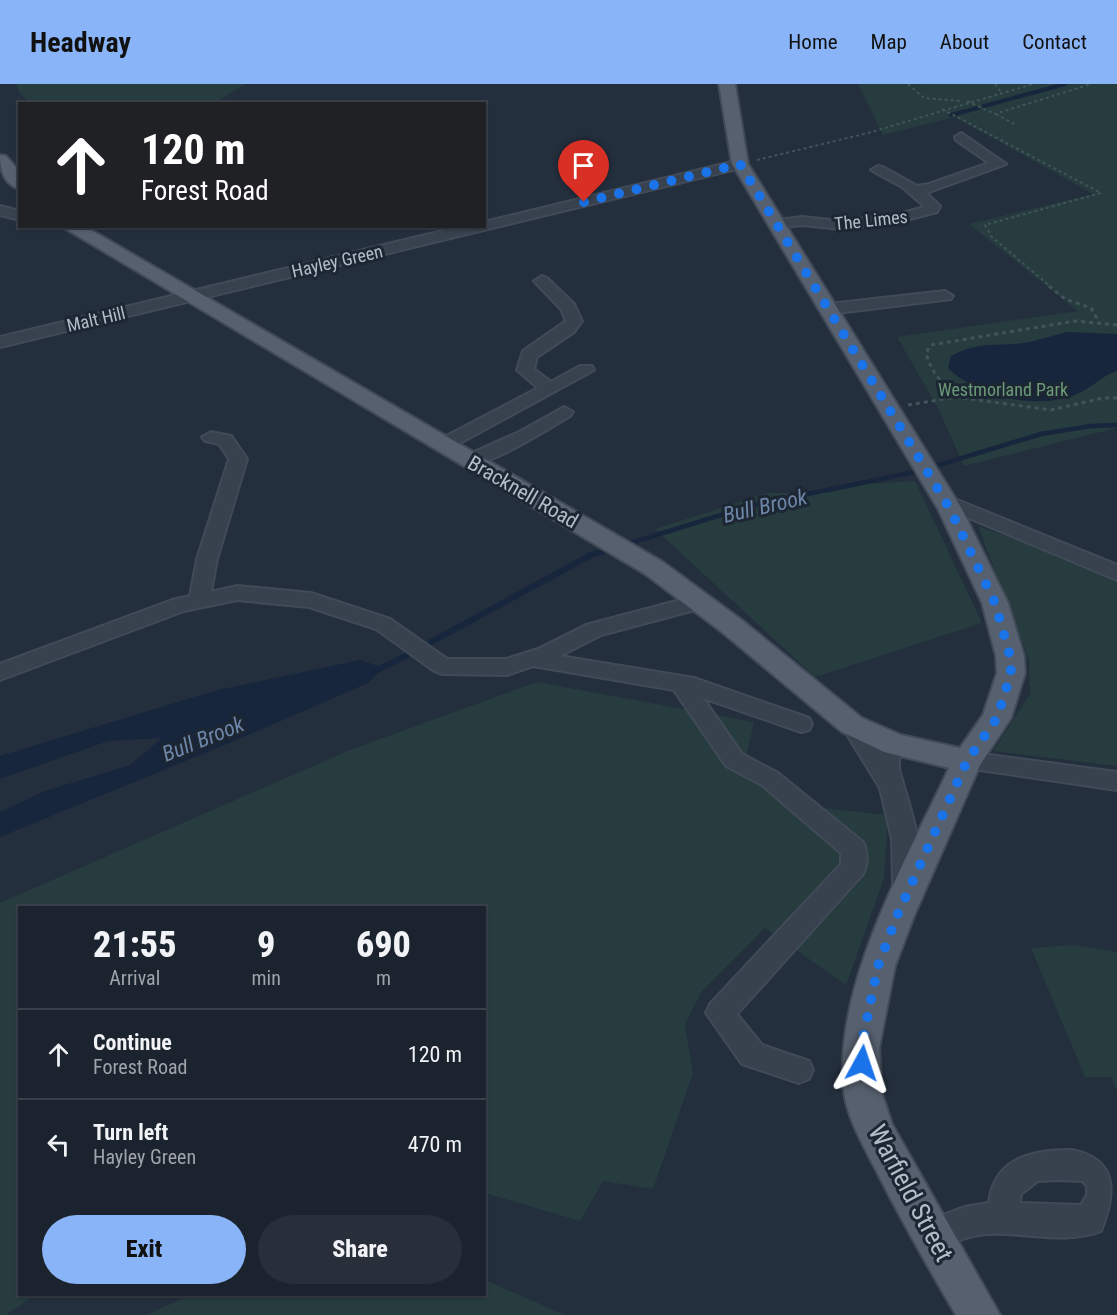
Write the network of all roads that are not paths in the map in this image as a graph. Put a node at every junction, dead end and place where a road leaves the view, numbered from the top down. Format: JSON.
{"nodes":[{"id":1,"x":728,"y":84,"type":"edge"},
{"id":2,"x":961,"y":137,"type":"dead end"},
{"id":3,"x":0,"y":160,"type":"edge"},
{"id":4,"x":740,"y":164,"type":"junction"},
{"id":5,"x":878,"y":170,"type":"dead end"},
{"id":6,"x":18,"y":182,"type":"edge"},
{"id":7,"x":915,"y":190,"type":"junction"},
{"id":8,"x":0,"y":210,"type":"edge"},
{"id":9,"x":18,"y":215,"type":"edge"},
{"id":10,"x":777,"y":224,"type":"junction"},
{"id":11,"x":486,"y":226,"type":"edge"},
{"id":12,"x":72,"y":228,"type":"edge"},
{"id":13,"x":476,"y":228,"type":"edge"},
{"id":14,"x":542,"y":281,"type":"dead end"},
{"id":15,"x":191,"y":296,"type":"junction"},
{"id":16,"x":945,"y":296,"type":"dead end"},
{"id":17,"x":829,"y":309,"type":"junction"},
{"id":18,"x":0,"y":342,"type":"edge"},
{"id":19,"x":586,"y":370,"type":"dead end"},
{"id":20,"x":550,"y":389,"type":"junction"},
{"id":21,"x":564,"y":412,"type":"dead end"},
{"id":22,"x":211,"y":437,"type":"dead end"},
{"id":23,"x":443,"y":444,"type":"junction"},
{"id":24,"x":471,"y":460,"type":"junction"},
{"id":25,"x":945,"y":501,"type":"junction"},
{"id":26,"x":1117,"y":573,"type":"edge"},
{"id":27,"x":200,"y":601,"type":"junction"},
{"id":28,"x":699,"y":602,"type":"junction"},
{"id":29,"x":533,"y":658,"type":"junction"},
{"id":30,"x":0,"y":672,"type":"edge"},
{"id":31,"x":681,"y":683,"type":"junction"},
{"id":32,"x":801,"y":724,"type":"dead end"},
{"id":33,"x":852,"y":725,"type":"junction"},
{"id":34,"x":894,"y":744,"type":"junction"},
{"id":35,"x":967,"y":761,"type":"junction"},
{"id":36,"x":1117,"y":781,"type":"edge"},
{"id":37,"x":892,"y":790,"type":"junction"},
{"id":38,"x":904,"y":900,"type":"junction"},
{"id":39,"x":799,"y":1070,"type":"dead end"},
{"id":40,"x":1003,"y":1218,"type":"dead end"},
{"id":41,"x":931,"y":1235,"type":"junction"},
{"id":42,"x":979,"y":1315,"type":"edge"}],
"edges":[{"from":1,"to":4,"type":"main road"},
{"from":2,"to":7,"type":"street"},
{"from":3,"to":6,"type":"main road"},
{"from":4,"to":10,"type":"main road","name":"Warfield Street"},
{"from":4,"to":11,"type":"street","name":"Hayley Green"},
{"from":5,"to":7,"type":"street","name":"The Limes"},
{"from":7,"to":10,"type":"street","name":"The Limes"},
{"from":8,"to":9,"type":"street"},
{"from":10,"to":17,"type":"main road","name":"Warfield Street"},
{"from":12,"to":15,"type":"main road","name":"Bracknell Road"},
{"from":13,"to":15,"type":"street","name":"Hayley Green"},
{"from":14,"to":20,"type":"street"},
{"from":15,"to":18,"type":"street","name":"Malt Hill"},
{"from":15,"to":23,"type":"main road","name":"Bracknell Road"},
{"from":16,"to":17,"type":"street"},
{"from":17,"to":25,"type":"main road","name":"Warfield Street"},
{"from":19,"to":20,"type":"street"},
{"from":20,"to":23,"type":"street"},
{"from":21,"to":24,"type":"street"},
{"from":22,"to":27,"type":"street"},
{"from":23,"to":24,"type":"main road","name":"Bracknell Road"},
{"from":24,"to":28,"type":"main road","name":"Bracknell Road"},
{"from":25,"to":26,"type":"street"},
{"from":25,"to":35,"type":"main road","name":"Warfield Street"},
{"from":27,"to":29,"type":"street"},
{"from":27,"to":30,"type":"street"},
{"from":28,"to":29,"type":"street"},
{"from":28,"to":33,"type":"main road","name":"Bracknell Road"},
{"from":29,"to":31,"type":"street"},
{"from":31,"to":32,"type":"street"},
{"from":31,"to":39,"type":"street"},
{"from":33,"to":34,"type":"main road","name":"Bracknell Road"},
{"from":33,"to":37,"type":"street"},
{"from":34,"to":35,"type":"main road","name":"Bracknell Road"},
{"from":34,"to":37,"type":"street"},
{"from":35,"to":36,"type":"street"},
{"from":35,"to":38,"type":"main road","name":"Warfield Street"},
{"from":37,"to":38,"type":"street"},
{"from":38,"to":41,"type":"main road","name":"Warfield Street"},
{"from":40,"to":41,"type":"street"},
{"from":41,"to":42,"type":"main road","name":"Warfield Street"}]}
